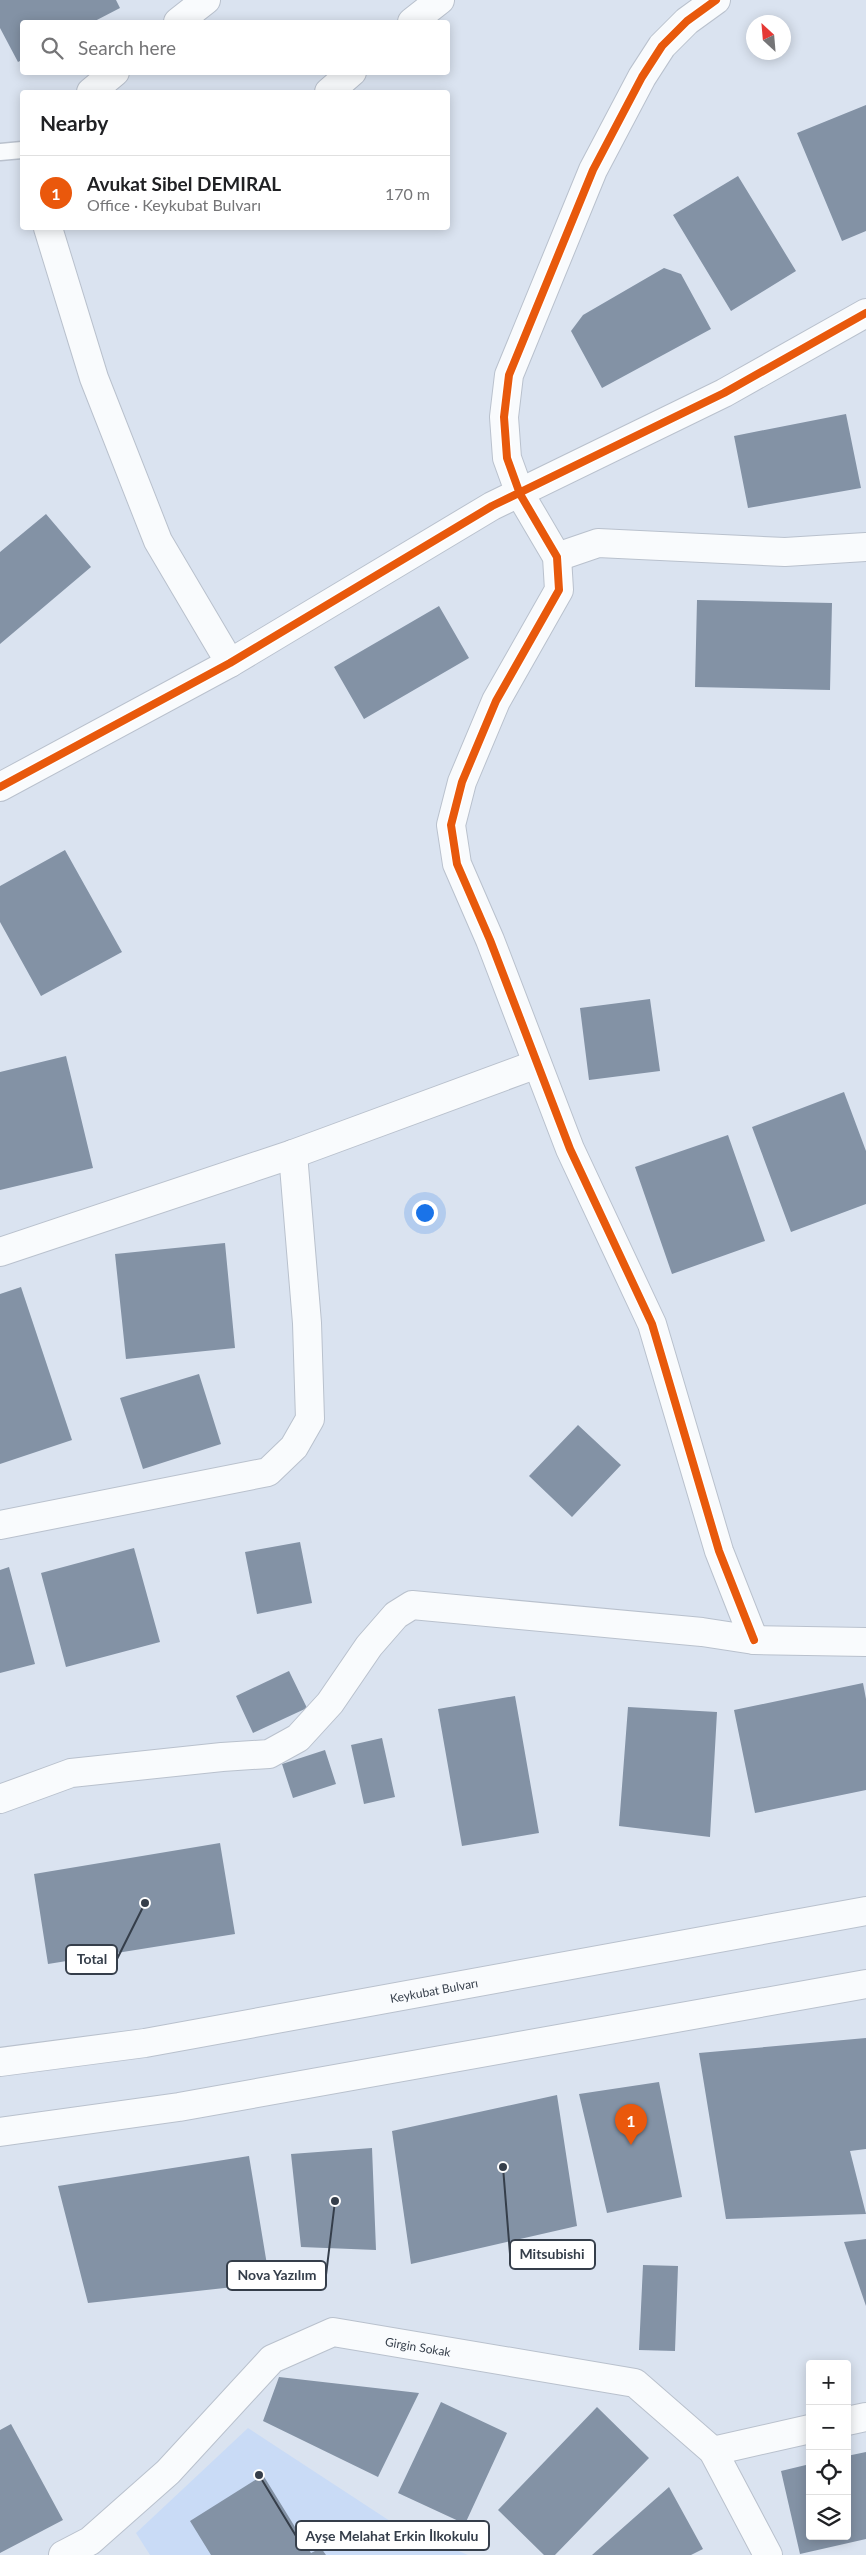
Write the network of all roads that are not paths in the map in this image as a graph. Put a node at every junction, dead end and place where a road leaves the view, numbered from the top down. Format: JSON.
{"nodes":[{"id":1,"x":206,"y":0,"type":"edge"},
{"id":2,"x":438,"y":0,"type":"edge"},
{"id":3,"x":716,"y":0,"type":"edge"},
{"id":4,"x":181,"y":20,"type":"edge"},
{"id":5,"x":414,"y":20,"type":"edge"},
{"id":6,"x":111,"y":75,"type":"edge"},
{"id":7,"x":349,"y":75,"type":"edge"},
{"id":8,"x":92,"y":90,"type":"edge"},
{"id":9,"x":331,"y":90,"type":"edge"},
{"id":10,"x":20,"y":150,"type":"edge"},
{"id":11,"x":0,"y":152,"type":"edge"},
{"id":12,"x":49,"y":230,"type":"edge"},
{"id":13,"x":866,"y":313,"type":"edge"},
{"id":14,"x":520,"y":494,"type":"junction"},
{"id":15,"x":866,"y":547,"type":"edge"},
{"id":16,"x":557,"y":557,"type":"junction"},
{"id":17,"x":230,"y":663,"type":"junction"},
{"id":18,"x":0,"y":787,"type":"edge"},
{"id":19,"x":537,"y":1064,"type":"junction"},
{"id":20,"x":293,"y":1154,"type":"junction"},
{"id":21,"x":0,"y":1252,"type":"edge"},
{"id":22,"x":0,"y":1525,"type":"edge"},
{"id":23,"x":754,"y":1640,"type":"junction"},
{"id":24,"x":866,"y":1642,"type":"edge"},
{"id":25,"x":0,"y":1799,"type":"edge"},
{"id":26,"x":866,"y":1911,"type":"edge"},
{"id":27,"x":866,"y":1984,"type":"edge"},
{"id":28,"x":0,"y":2062,"type":"edge"},
{"id":29,"x":0,"y":2132,"type":"edge"},
{"id":30,"x":866,"y":2417,"type":"edge"},
{"id":31,"x":851,"y":2420,"type":"edge"},
{"id":32,"x":806,"y":2430,"type":"edge"},
{"id":33,"x":713,"y":2450,"type":"junction"},
{"id":34,"x":63,"y":2555,"type":"edge"},
{"id":35,"x":768,"y":2555,"type":"edge"}],
"edges":[{"from":1,"to":4,"type":"main road"},
{"from":2,"to":5,"type":"main road"},
{"from":3,"to":14,"type":"main road"},
{"from":6,"to":8,"type":"main road"},
{"from":7,"to":9,"type":"main road"},
{"from":10,"to":11,"type":"lane"},
{"from":12,"to":17,"type":"main road"},
{"from":13,"to":14,"type":"main road"},
{"from":14,"to":16,"type":"main road"},
{"from":14,"to":17,"type":"main road"},
{"from":15,"to":16,"type":"main road"},
{"from":16,"to":19,"type":"main road"},
{"from":17,"to":18,"type":"main road"},
{"from":19,"to":20,"type":"main road"},
{"from":19,"to":23,"type":"main road"},
{"from":20,"to":21,"type":"main road"},
{"from":20,"to":22,"type":"main road"},
{"from":23,"to":24,"type":"main road"},
{"from":23,"to":25,"type":"main road"},
{"from":26,"to":28,"type":"main road","name":"Keykubat Bulvarı"},
{"from":27,"to":29,"type":"main road"},
{"from":30,"to":31,"type":"main road"},
{"from":32,"to":33,"type":"main road"},
{"from":33,"to":34,"type":"main road","name":"Girgin Sokak"},
{"from":33,"to":35,"type":"main road","name":"Girgin Sokak"}]}
